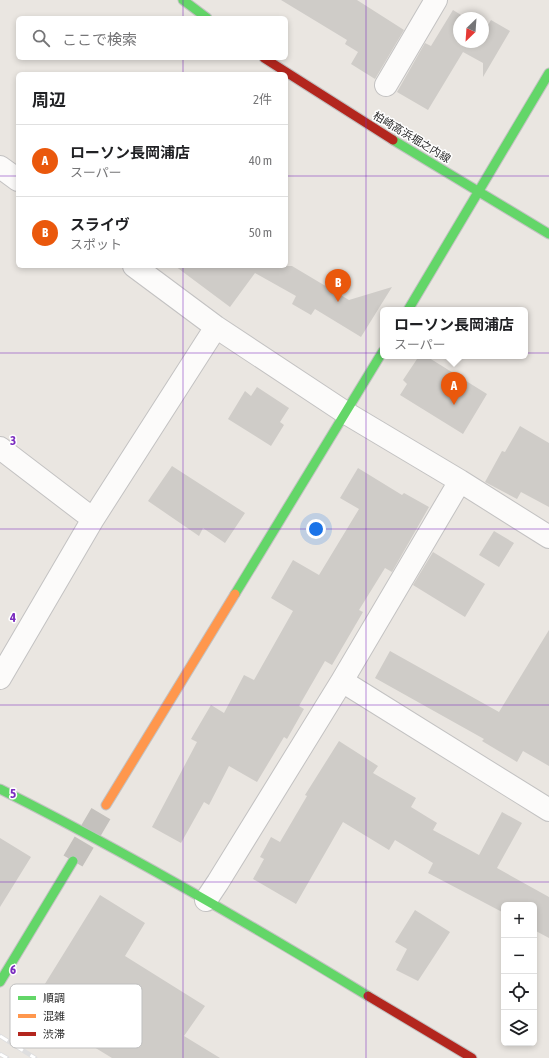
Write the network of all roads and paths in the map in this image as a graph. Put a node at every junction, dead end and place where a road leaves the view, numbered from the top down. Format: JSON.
{"nodes":[{"id":1,"x":183,"y":0,"type":"edge"},
{"id":2,"x":436,"y":0,"type":"edge"},
{"id":3,"x":204,"y":16,"type":"edge"},
{"id":4,"x":267,"y":60,"type":"edge"},
{"id":5,"x":286,"y":72,"type":"edge"},
{"id":6,"x":288,"y":73,"type":"edge"},
{"id":7,"x":549,"y":73,"type":"edge"},
{"id":8,"x":386,"y":85,"type":"dead end"},
{"id":9,"x":0,"y":167,"type":"edge"},
{"id":10,"x":16,"y":179,"type":"edge"},
{"id":11,"x":479,"y":191,"type":"junction"},
{"id":12,"x":549,"y":234,"type":"edge"},
{"id":13,"x":137,"y":268,"type":"edge"},
{"id":14,"x":410,"y":307,"type":"edge"},
{"id":15,"x":216,"y":327,"type":"junction"},
{"id":16,"x":380,"y":356,"type":"edge"},
{"id":17,"x":346,"y":413,"type":"junction"},
{"id":18,"x":0,"y":448,"type":"edge"},
{"id":19,"x":460,"y":481,"type":"junction"},
{"id":20,"x":93,"y":519,"type":"junction"},
{"id":21,"x":549,"y":537,"type":"edge"},
{"id":22,"x":0,"y":678,"type":"edge"},
{"id":23,"x":342,"y":681,"type":"junction"},
{"id":24,"x":0,"y":789,"type":"edge"},
{"id":25,"x":106,"y":805,"type":"tunnel mouth"},
{"id":26,"x":549,"y":810,"type":"edge"},
{"id":27,"x":73,"y":861,"type":"tunnel mouth"},
{"id":28,"x":206,"y":900,"type":"junction"},
{"id":29,"x":0,"y":982,"type":"edge"},
{"id":30,"x":472,"y":1058,"type":"edge"}],
"edges":[{"from":1,"to":3,"type":"street"},
{"from":2,"to":8,"type":"street"},
{"from":4,"to":5,"type":"street","name":"柏崎高浜堀之内線"},
{"from":6,"to":11,"type":"street","name":"柏崎高浜堀之内線"},
{"from":7,"to":11,"type":"street"},
{"from":9,"to":10,"type":"street"},
{"from":11,"to":12,"type":"street","name":"柏崎高浜堀之内線"},
{"from":11,"to":14,"type":"street"},
{"from":13,"to":15,"type":"street"},
{"from":15,"to":17,"type":"street"},
{"from":15,"to":20,"type":"street"},
{"from":16,"to":17,"type":"street"},
{"from":17,"to":19,"type":"street"},
{"from":17,"to":25,"type":"street"},
{"from":18,"to":20,"type":"street"},
{"from":19,"to":21,"type":"street"},
{"from":19,"to":23,"type":"street"},
{"from":20,"to":22,"type":"street"},
{"from":23,"to":26,"type":"street"},
{"from":23,"to":28,"type":"street"},
{"from":24,"to":28,"type":"street"},
{"from":27,"to":29,"type":"street"},
{"from":28,"to":30,"type":"street"}]}
